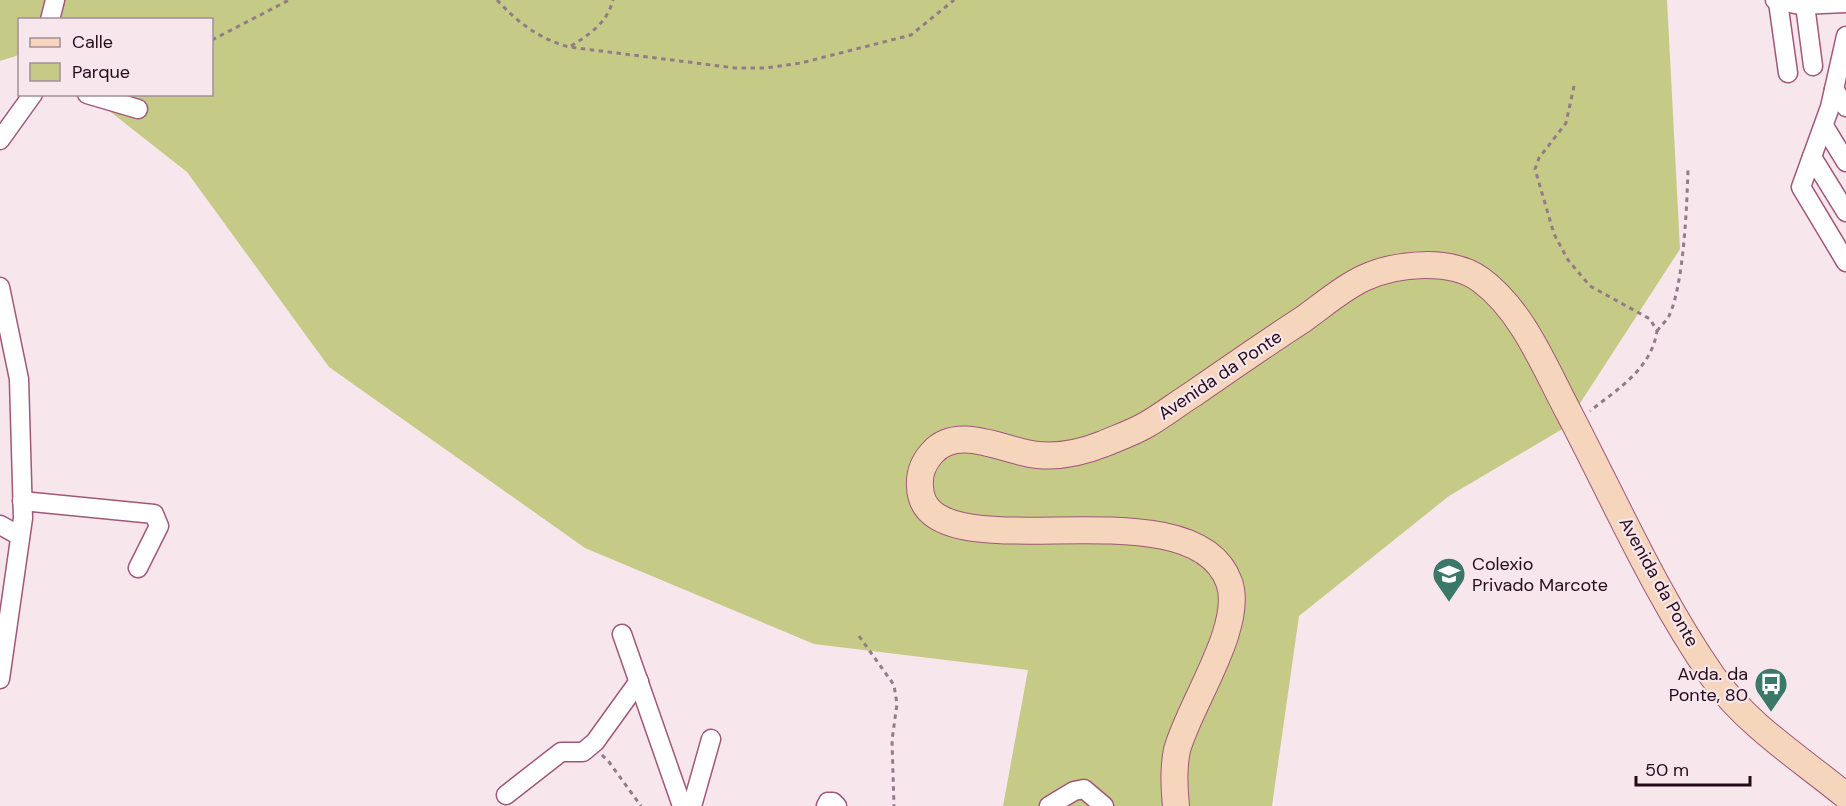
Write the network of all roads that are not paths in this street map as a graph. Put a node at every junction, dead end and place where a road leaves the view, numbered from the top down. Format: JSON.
{"nodes":[{"id":1,"x":55,"y":0,"type":"edge"},
{"id":2,"x":1776,"y":1,"type":"edge"},
{"id":3,"x":1846,"y":3,"type":"edge"},
{"id":4,"x":1805,"y":5,"type":"junction"},
{"id":5,"x":50,"y":18,"type":"edge"},
{"id":6,"x":1846,"y":36,"type":"edge"},
{"id":7,"x":1813,"y":66,"type":"dead end"},
{"id":8,"x":1788,"y":73,"type":"dead end"},
{"id":9,"x":1834,"y":89,"type":"junction"},
{"id":10,"x":32,"y":96,"type":"edge"},
{"id":11,"x":94,"y":96,"type":"edge"},
{"id":12,"x":1846,"y":107,"type":"edge"},
{"id":13,"x":138,"y":109,"type":"dead end"},
{"id":14,"x":1824,"y":126,"type":"junction"},
{"id":15,"x":0,"y":140,"type":"edge"},
{"id":16,"x":1812,"y":157,"type":"junction"},
{"id":17,"x":1846,"y":162,"type":"edge"},
{"id":18,"x":1846,"y":212,"type":"edge"},
{"id":19,"x":1846,"y":262,"type":"edge"},
{"id":20,"x":0,"y":287,"type":"edge"},
{"id":21,"x":22,"y":501,"type":"junction"},
{"id":22,"x":0,"y":525,"type":"edge"},
{"id":23,"x":20,"y":536,"type":"junction"},
{"id":24,"x":138,"y":568,"type":"dead end"},
{"id":25,"x":622,"y":634,"type":"dead end"},
{"id":26,"x":0,"y":679,"type":"edge"},
{"id":27,"x":639,"y":681,"type":"junction"},
{"id":28,"x":711,"y":739,"type":"dead end"},
{"id":29,"x":506,"y":795,"type":"dead end"},
{"id":30,"x":1846,"y":796,"type":"edge"},
{"id":31,"x":682,"y":806,"type":"edge"},
{"id":32,"x":693,"y":806,"type":"edge"},
{"id":33,"x":825,"y":806,"type":"edge"},
{"id":34,"x":837,"y":806,"type":"edge"},
{"id":35,"x":1049,"y":806,"type":"edge"},
{"id":36,"x":1104,"y":806,"type":"edge"},
{"id":37,"x":1176,"y":806,"type":"edge"}],
"edges":[{"from":1,"to":5,"type":"street"},
{"from":2,"to":4,"type":"street"},
{"from":2,"to":8,"type":"street"},
{"from":3,"to":4,"type":"street"},
{"from":4,"to":7,"type":"street"},
{"from":6,"to":9,"type":"street"},
{"from":9,"to":12,"type":"street"},
{"from":9,"to":14,"type":"street"},
{"from":10,"to":15,"type":"street"},
{"from":11,"to":13,"type":"street"},
{"from":14,"to":16,"type":"street"},
{"from":14,"to":17,"type":"street"},
{"from":16,"to":18,"type":"street"},
{"from":16,"to":19,"type":"street"},
{"from":20,"to":21,"type":"street"},
{"from":21,"to":23,"type":"street"},
{"from":21,"to":24,"type":"street"},
{"from":22,"to":23,"type":"street"},
{"from":23,"to":26,"type":"street"},
{"from":25,"to":27,"type":"street"},
{"from":27,"to":29,"type":"street"},
{"from":27,"to":31,"type":"street"},
{"from":28,"to":32,"type":"street"},
{"from":30,"to":37,"type":"street","name":"Avenida da Ponte"},
{"from":33,"to":34,"type":"street"},
{"from":35,"to":36,"type":"street"}]}
